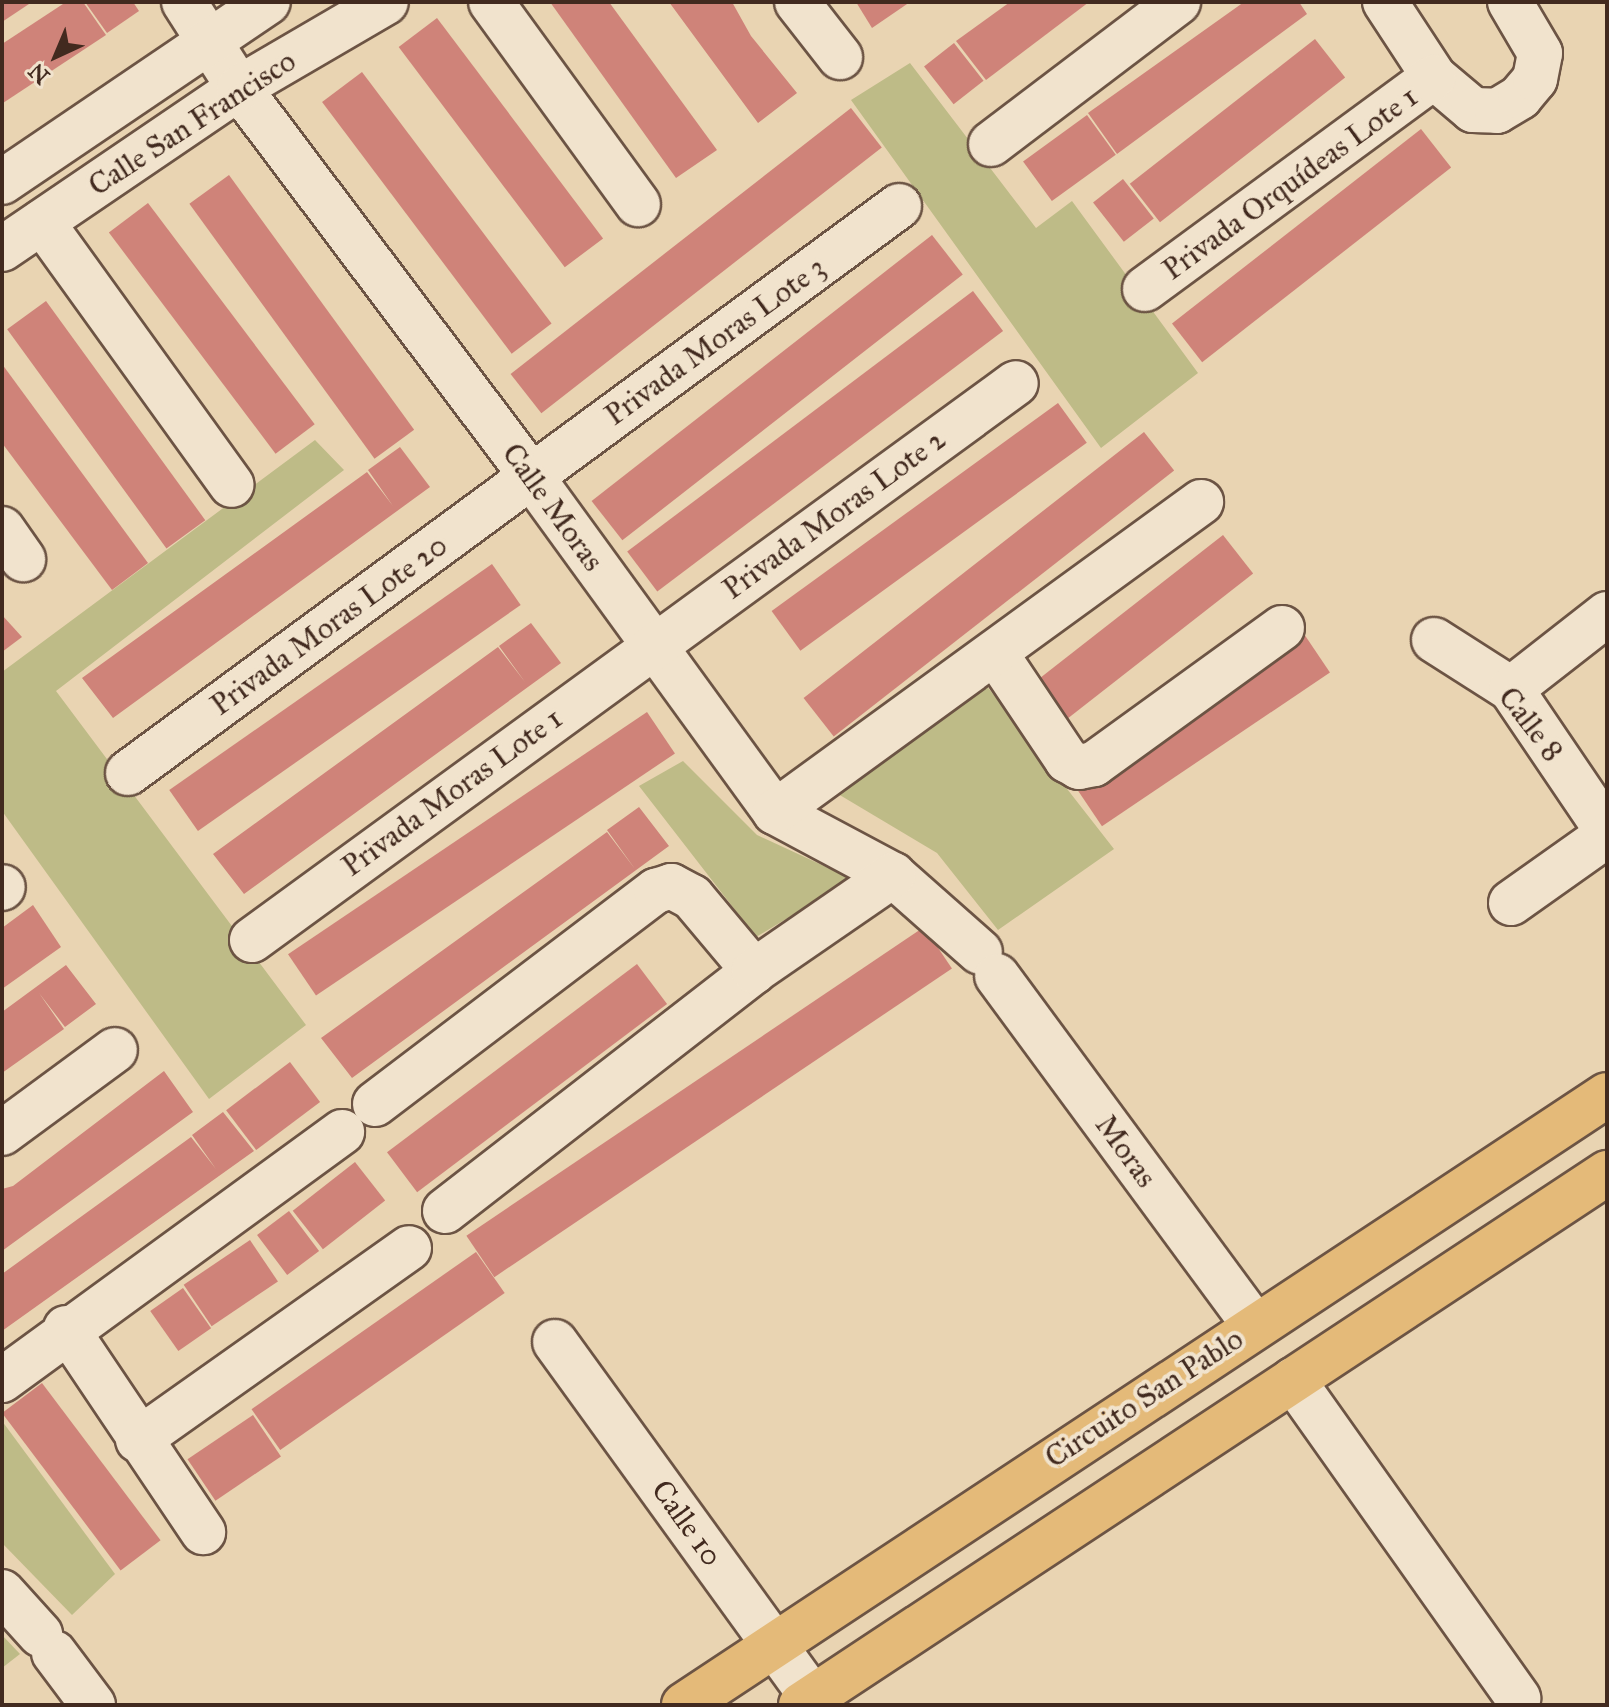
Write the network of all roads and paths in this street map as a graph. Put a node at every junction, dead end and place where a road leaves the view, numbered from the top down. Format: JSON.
{"nodes":[{"id":1,"x":184,"y":2,"type":"edge"},
{"id":2,"x":268,"y":2,"type":"edge"},
{"id":3,"x":386,"y":2,"type":"edge"},
{"id":4,"x":491,"y":2,"type":"edge"},
{"id":5,"x":797,"y":2,"type":"edge"},
{"id":6,"x":1178,"y":2,"type":"edge"},
{"id":7,"x":1385,"y":2,"type":"edge"},
{"id":8,"x":1510,"y":2,"type":"edge"},
{"id":9,"x":211,"y":40,"type":"junction"},
{"id":10,"x":840,"y":57,"type":"dead end"},
{"id":11,"x":1434,"y":77,"type":"junction"},
{"id":12,"x":239,"y":88,"type":"junction"},
{"id":13,"x":991,"y":144,"type":"dead end"},
{"id":14,"x":2,"y":182,"type":"edge"},
{"id":15,"x":638,"y":204,"type":"dead end"},
{"id":16,"x":899,"y":206,"type":"dead end"},
{"id":17,"x":42,"y":222,"type":"junction"},
{"id":18,"x":2,"y":249,"type":"edge"},
{"id":19,"x":1145,"y":289,"type":"dead end"},
{"id":20,"x":1016,"y":383,"type":"dead end"},
{"id":21,"x":531,"y":476,"type":"junction"},
{"id":22,"x":232,"y":485,"type":"dead end"},
{"id":23,"x":1201,"y":502,"type":"dead end"},
{"id":24,"x":1607,"y":614,"type":"edge"},
{"id":25,"x":1282,"y":628,"type":"dead end"},
{"id":26,"x":1434,"y":640,"type":"dead end"},
{"id":27,"x":652,"y":645,"type":"junction"},
{"id":28,"x":996,"y":654,"type":"junction"},
{"id":29,"x":1511,"y":689,"type":"junction"},
{"id":30,"x":128,"y":773,"type":"dead end"},
{"id":31,"x":775,"y":812,"type":"junction"},
{"id":32,"x":1607,"y":833,"type":"edge"},
{"id":33,"x":893,"y":875,"type":"junction"},
{"id":34,"x":1511,"y":903,"type":"dead end"},
{"id":35,"x":252,"y":940,"type":"dead end"},
{"id":36,"x":988,"y":964,"type":"joint"},
{"id":37,"x":754,"y":971,"type":"junction"},
{"id":38,"x":115,"y":1050,"type":"dead end"},
{"id":39,"x":1607,"y":1095,"type":"edge"},
{"id":40,"x":375,"y":1104,"type":"dead end"},
{"id":41,"x":342,"y":1132,"type":"dead end"},
{"id":42,"x":2,"y":1133,"type":"edge"},
{"id":43,"x":1607,"y":1173,"type":"edge"},
{"id":44,"x":445,"y":1211,"type":"dead end"},
{"id":45,"x":409,"y":1248,"type":"dead end"},
{"id":46,"x":1255,"y":1326,"type":"junction"},
{"id":47,"x":66,"y":1328,"type":"junction"},
{"id":48,"x":555,"y":1342,"type":"dead end"},
{"id":49,"x":2,"y":1380,"type":"edge"},
{"id":50,"x":1293,"y":1380,"type":"junction"},
{"id":51,"x":138,"y":1440,"type":"junction"},
{"id":52,"x":203,"y":1532,"type":"dead end"},
{"id":53,"x":2,"y":1592,"type":"edge"},
{"id":54,"x":773,"y":1641,"type":"junction"},
{"id":55,"x":1518,"y":1698,"type":"dead end"},
{"id":56,"x":810,"y":1702,"type":"edge"},
{"id":57,"x":93,"y":1705,"type":"edge"},
{"id":58,"x":684,"y":1705,"type":"edge"}],
"edges":[{"from":1,"to":9,"type":"street","name":"Calle Moras"},
{"from":2,"to":9,"type":"street","name":"Calle San Francisco"},
{"from":3,"to":12,"type":"street","name":"Calle San Francisco"},
{"from":4,"to":15,"type":"street"},
{"from":5,"to":10,"type":"street"},
{"from":6,"to":13,"type":"street"},
{"from":7,"to":11,"type":"street"},
{"from":8,"to":11,"type":"street"},
{"from":9,"to":12,"type":"street","name":"Calle Moras"},
{"from":9,"to":14,"type":"street","name":"Calle San Francisco"},
{"from":11,"to":19,"type":"street","name":"Privada Orquídeas Lote 1"},
{"from":12,"to":17,"type":"street","name":"Calle San Francisco"},
{"from":12,"to":21,"type":"street","name":"Calle Moras"},
{"from":16,"to":21,"type":"street","name":"Privada Moras Lote 3"},
{"from":17,"to":18,"type":"street","name":"Calle San Francisco"},
{"from":17,"to":22,"type":"street"},
{"from":20,"to":27,"type":"street","name":"Privada Moras Lote 2"},
{"from":21,"to":27,"type":"street","name":"Calle Moras"},
{"from":21,"to":30,"type":"street","name":"Privada Moras Lote 20"},
{"from":23,"to":28,"type":"street"},
{"from":24,"to":29,"type":"street"},
{"from":25,"to":28,"type":"street"},
{"from":26,"to":29,"type":"street","name":"Calle 8"},
{"from":27,"to":31,"type":"street","name":"Calle Moras"},
{"from":27,"to":35,"type":"street","name":"Privada Moras Lote 1"},
{"from":28,"to":31,"type":"street"},
{"from":29,"to":32,"type":"street","name":"Calle 8"},
{"from":31,"to":33,"type":"street","name":"Calle Moras"},
{"from":32,"to":34,"type":"street"},
{"from":33,"to":36,"type":"street","name":"Calle Moras"},
{"from":33,"to":37,"type":"street"},
{"from":36,"to":46,"type":"street","name":"Moras"},
{"from":37,"to":40,"type":"street"},
{"from":37,"to":44,"type":"street"},
{"from":38,"to":42,"type":"street"},
{"from":39,"to":46,"type":"main road","name":"Circuito San Pablo"},
{"from":41,"to":47,"type":"street"},
{"from":43,"to":50,"type":"main road"},
{"from":45,"to":51,"type":"street"},
{"from":46,"to":54,"type":"main road","name":"Circuito San Pablo"},
{"from":47,"to":49,"type":"street"},
{"from":47,"to":51,"type":"street"},
{"from":48,"to":54,"type":"street","name":"Calle 10"},
{"from":50,"to":55,"type":"street"},
{"from":50,"to":56,"type":"main road"},
{"from":51,"to":52,"type":"street"},
{"from":53,"to":57,"type":"street"},
{"from":54,"to":56,"type":"street","name":"Calle 10"},
{"from":54,"to":58,"type":"main road","name":"Circuito San Pablo"}]}
